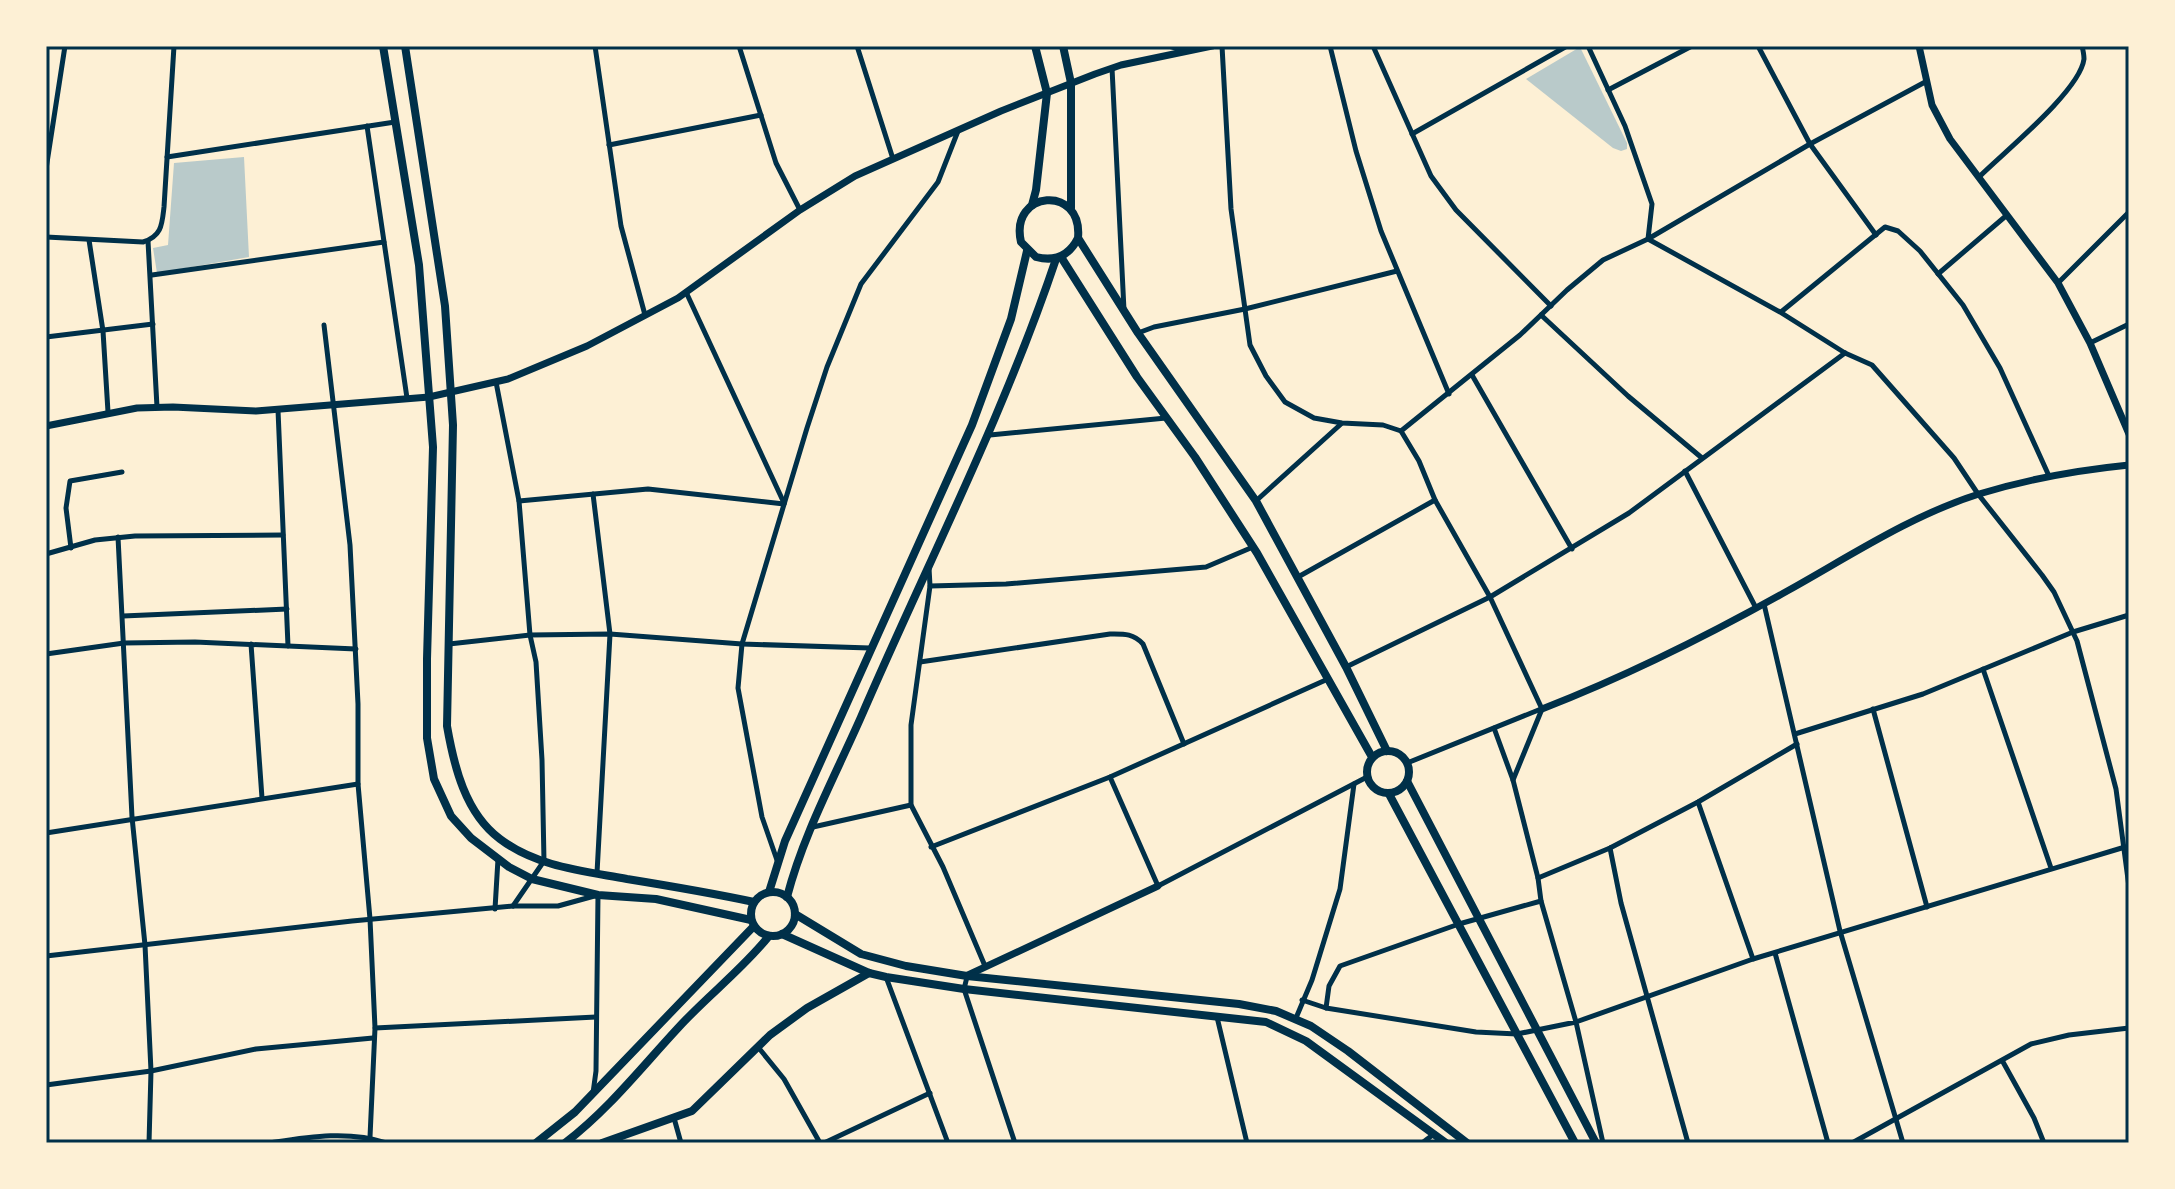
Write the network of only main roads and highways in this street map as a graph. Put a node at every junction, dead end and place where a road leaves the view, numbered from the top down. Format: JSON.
{"nodes":[{"id":1,"x":383,"y":46,"type":"edge"},
{"id":2,"x":405,"y":46,"type":"edge"},
{"id":3,"x":1035,"y":46,"type":"edge"},
{"id":4,"x":1063,"y":46,"type":"edge"},
{"id":5,"x":1032,"y":205,"type":"junction"},
{"id":6,"x":1071,"y":208,"type":"junction"},
{"id":7,"x":1078,"y":238,"type":"junction"},
{"id":8,"x":1027,"y":251,"type":"junction"},
{"id":9,"x":1059,"y":258,"type":"junction"},
{"id":10,"x":1387,"y":751,"type":"junction"},
{"id":11,"x":1372,"y":757,"type":"junction"},
{"id":12,"x":1407,"y":781,"type":"junction"},
{"id":13,"x":1389,"y":794,"type":"junction"},
{"id":14,"x":769,"y":892,"type":"junction"},
{"id":15,"x":787,"y":897,"type":"junction"},
{"id":16,"x":754,"y":902,"type":"junction"},
{"id":17,"x":795,"y":914,"type":"junction"},
{"id":18,"x":752,"y":923,"type":"junction"},
{"id":19,"x":782,"y":934,"type":"junction"},
{"id":20,"x":769,"y":936,"type":"junction"},
{"id":21,"x":869,"y":973,"type":"junction"},
{"id":22,"x":536,"y":1143,"type":"edge"},
{"id":23,"x":565,"y":1143,"type":"edge"},
{"id":24,"x":602,"y":1143,"type":"edge"},
{"id":25,"x":1446,"y":1143,"type":"edge"},
{"id":26,"x":1467,"y":1143,"type":"edge"},
{"id":27,"x":1575,"y":1143,"type":"edge"},
{"id":28,"x":1596,"y":1143,"type":"edge"}],
"edges":[{"from":1,"to":18,"type":"main road"},
{"from":2,"to":16,"type":"main road"},
{"from":3,"to":5,"type":"main road"},
{"from":4,"to":6,"type":"main road"},
{"from":5,"to":6,"type":"main road"},
{"from":5,"to":8,"type":"main road"},
{"from":6,"to":7,"type":"main road"},
{"from":7,"to":9,"type":"main road"},
{"from":7,"to":10,"type":"main road"},
{"from":8,"to":9,"type":"main road"},
{"from":8,"to":14,"type":"main road"},
{"from":9,"to":11,"type":"main road"},
{"from":9,"to":15,"type":"main road"},
{"from":10,"to":11,"type":"main road"},
{"from":10,"to":12,"type":"main road"},
{"from":11,"to":13,"type":"main road"},
{"from":12,"to":13,"type":"main road"},
{"from":12,"to":28,"type":"main road"},
{"from":13,"to":27,"type":"main road"},
{"from":14,"to":15,"type":"main road"},
{"from":14,"to":16,"type":"main road"},
{"from":15,"to":17,"type":"main road"},
{"from":16,"to":18,"type":"main road"},
{"from":17,"to":19,"type":"main road"},
{"from":17,"to":26,"type":"main road"},
{"from":18,"to":20,"type":"main road"},
{"from":18,"to":22,"type":"main road"},
{"from":19,"to":20,"type":"main road"},
{"from":19,"to":21,"type":"main road"},
{"from":20,"to":23,"type":"main road"},
{"from":21,"to":24,"type":"main road"},
{"from":21,"to":25,"type":"main road"}]}
